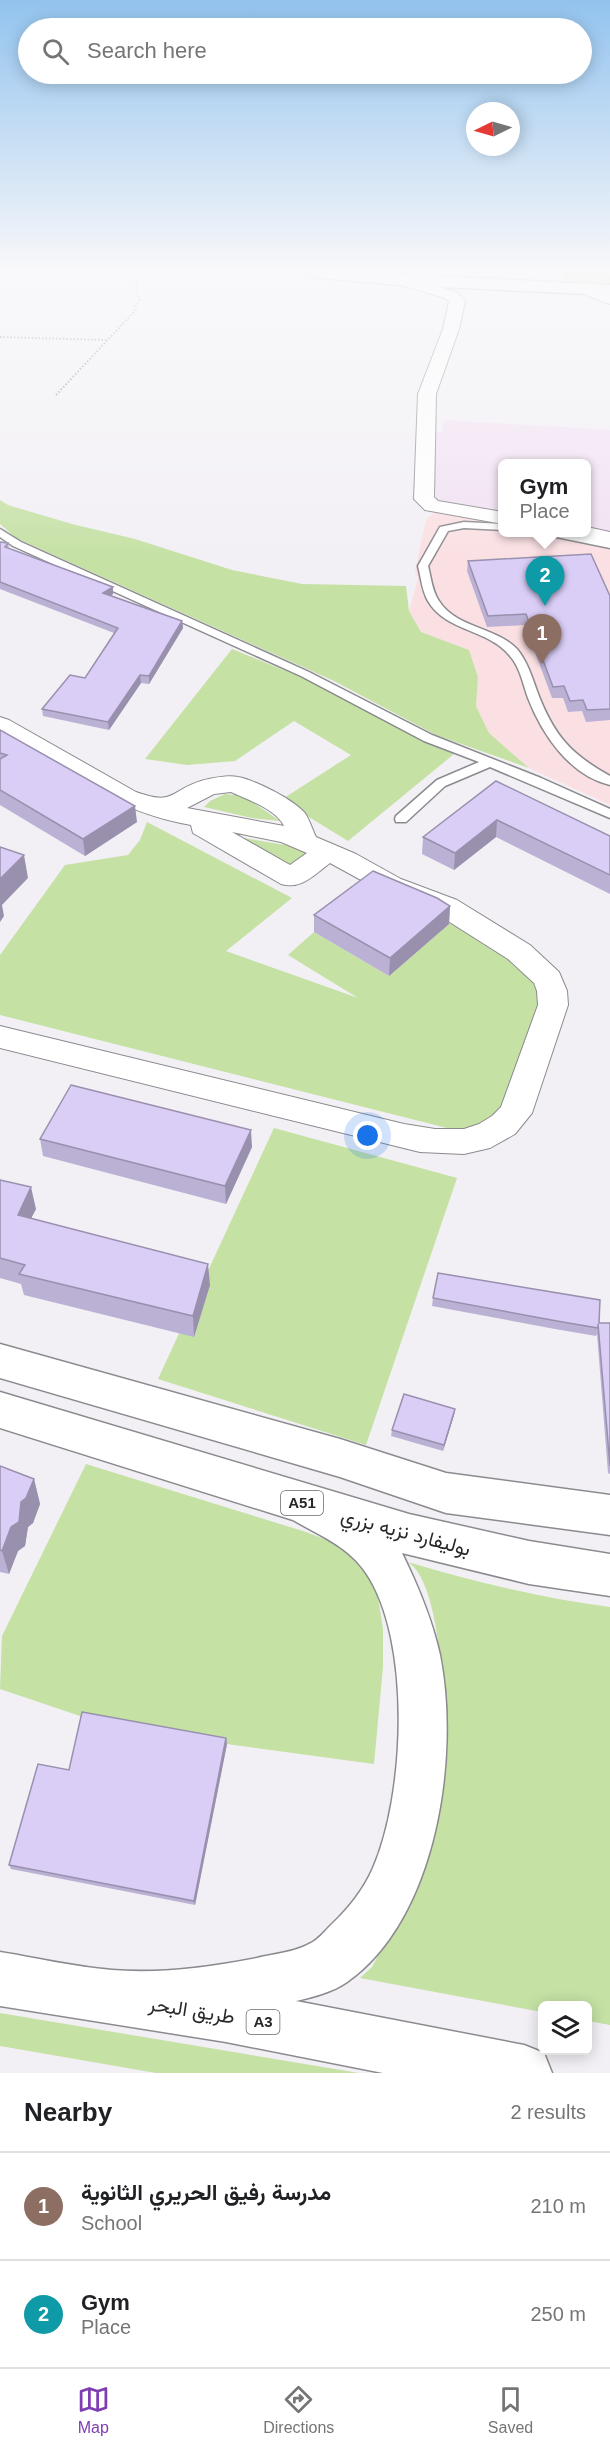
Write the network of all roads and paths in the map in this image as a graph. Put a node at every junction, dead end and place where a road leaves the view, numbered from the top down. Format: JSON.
{"nodes":[{"id":1,"x":80,"y":369,"type":"edge"},
{"id":2,"x":436,"y":369,"type":"edge"},
{"id":3,"x":56,"y":395,"type":"dead end"},
{"id":4,"x":498,"y":517,"type":"edge"},
{"id":5,"x":498,"y":527,"type":"edge"},
{"id":6,"x":0,"y":532,"type":"edge"},
{"id":7,"x":591,"y":534,"type":"edge"},
{"id":8,"x":567,"y":537,"type":"edge"},
{"id":9,"x":610,"y":538,"type":"edge"},
{"id":10,"x":610,"y":544,"type":"edge"},
{"id":11,"x":0,"y":725,"type":"edge"},
{"id":12,"x":490,"y":762,"type":"junction"},
{"id":13,"x":610,"y":781,"type":"edge"},
{"id":14,"x":155,"y":808,"type":"junction"},
{"id":15,"x":610,"y":814,"type":"edge"},
{"id":16,"x":401,"y":819,"type":"dead end"},
{"id":17,"x":315,"y":846,"type":"junction"},
{"id":18,"x":0,"y":1037,"type":"edge"},
{"id":19,"x":0,"y":1361,"type":"edge"},
{"id":20,"x":0,"y":1410,"type":"edge"},
{"id":21,"x":302,"y":1503,"type":"junction"},
{"id":22,"x":610,"y":1515,"type":"edge"},
{"id":23,"x":610,"y":1575,"type":"edge"},
{"id":24,"x":0,"y":1979,"type":"edge"},
{"id":25,"x":112,"y":1997,"type":"junction"},
{"id":26,"x":524,"y":2073,"type":"edge"}],
"edges":[{"from":1,"to":3,"type":"path"},
{"from":2,"to":4,"type":"street"},
{"from":5,"to":13,"type":"lane"},
{"from":6,"to":12,"type":"lane"},
{"from":7,"to":9,"type":"street"},
{"from":8,"to":10,"type":"lane"},
{"from":11,"to":14,"type":"street"},
{"from":12,"to":15,"type":"lane"},
{"from":12,"to":16,"type":"lane"},
{"from":14,"to":17,"type":"street"},
{"from":14,"to":17,"type":"street"},
{"from":17,"to":18,"type":"street"},
{"from":19,"to":22,"type":"main road"},
{"from":20,"to":21,"type":"main road","name":"بوليفارد نزيه بزري","number":"A51"},
{"from":21,"to":23,"type":"main road","name":"بوليفارد نزيه بزري","number":"A51"},
{"from":21,"to":25,"type":"main road"},
{"from":24,"to":25,"type":"main road","name":"طريق البحر","number":"A3"},
{"from":25,"to":26,"type":"main road","name":"طريق البحر","number":"A3"}]}
